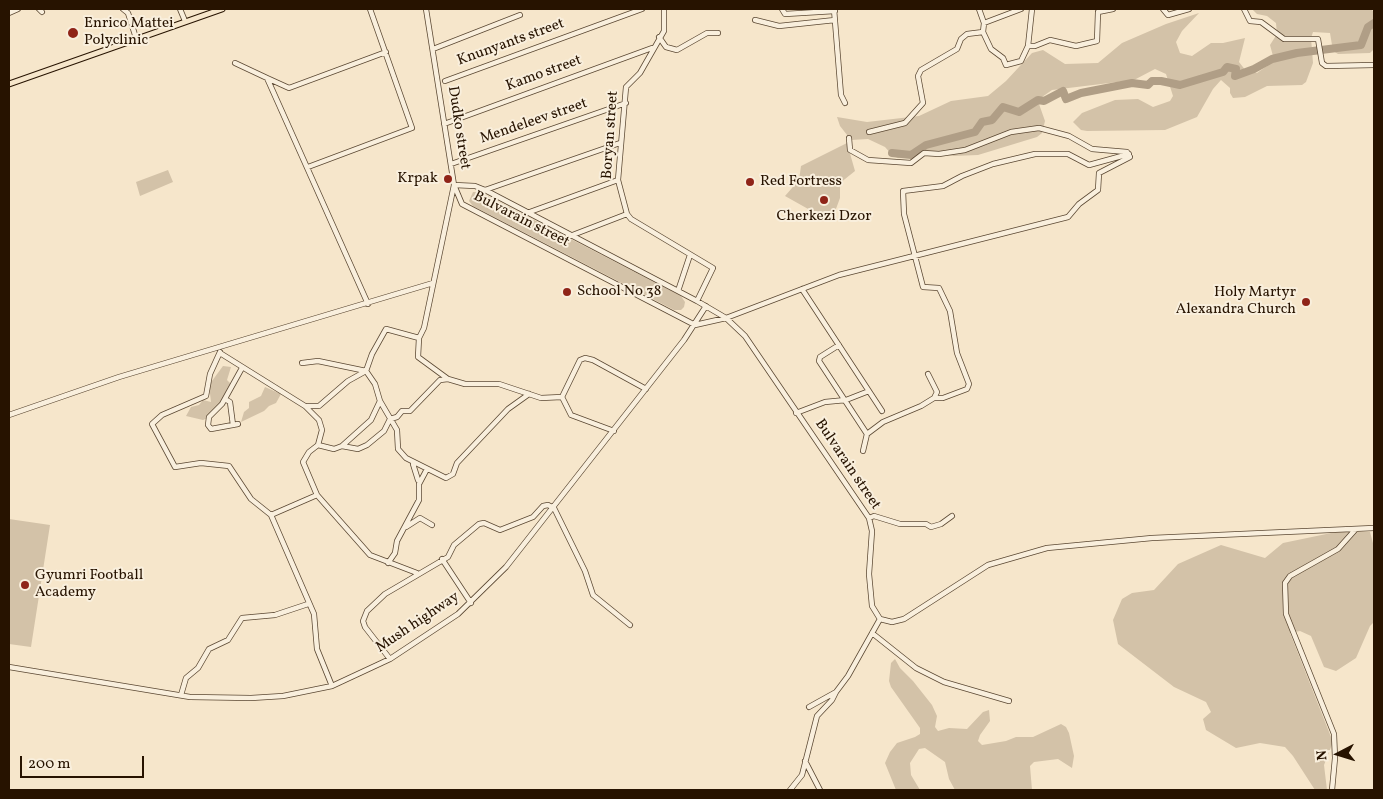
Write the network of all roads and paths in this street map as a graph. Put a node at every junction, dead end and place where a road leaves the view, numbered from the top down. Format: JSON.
{"nodes":[{"id":1,"x":18,"y":9,"type":"edge"},
{"id":2,"x":123,"y":9,"type":"edge"},
{"id":3,"x":180,"y":9,"type":"edge"},
{"id":4,"x":222,"y":9,"type":"edge"},
{"id":5,"x":370,"y":9,"type":"edge"},
{"id":6,"x":426,"y":9,"type":"edge"},
{"id":7,"x":642,"y":9,"type":"edge"},
{"id":8,"x":664,"y":9,"type":"edge"},
{"id":9,"x":782,"y":9,"type":"edge"},
{"id":10,"x":979,"y":9,"type":"edge"},
{"id":11,"x":1021,"y":9,"type":"edge"},
{"id":12,"x":1032,"y":9,"type":"edge"},
{"id":13,"x":1092,"y":9,"type":"edge"},
{"id":14,"x":1113,"y":9,"type":"edge"},
{"id":15,"x":1163,"y":9,"type":"edge"},
{"id":16,"x":1189,"y":9,"type":"edge"},
{"id":17,"x":1244,"y":9,"type":"edge"},
{"id":18,"x":835,"y":10,"type":"edge"},
{"id":19,"x":1098,"y":12,"type":"junction"},
{"id":20,"x":9,"y":13,"type":"edge"},
{"id":21,"x":520,"y":15,"type":"dead end"},
{"id":22,"x":755,"y":20,"type":"dead end"},
{"id":23,"x":835,"y":20,"type":"junction"},
{"id":24,"x":184,"y":21,"type":"junction"},
{"id":25,"x":984,"y":23,"type":"junction"},
{"id":26,"x":983,"y":32,"type":"junction"},
{"id":27,"x":718,"y":33,"type":"dead end"},
{"id":28,"x":659,"y":37,"type":"junction"},
{"id":29,"x":136,"y":38,"type":"junction"},
{"id":30,"x":1028,"y":46,"type":"junction"},
{"id":31,"x":652,"y":48,"type":"junction"},
{"id":32,"x":432,"y":49,"type":"junction"},
{"id":33,"x":386,"y":52,"type":"junction"},
{"id":34,"x":235,"y":63,"type":"dead end"},
{"id":35,"x":1374,"y":65,"type":"edge"},
{"id":36,"x":267,"y":78,"type":"junction"},
{"id":37,"x":445,"y":81,"type":"dead end"},
{"id":38,"x":9,"y":82,"type":"edge"},
{"id":39,"x":626,"y":103,"type":"junction"},
{"id":40,"x":845,"y":103,"type":"dead end"},
{"id":41,"x":444,"y":124,"type":"junction"},
{"id":42,"x":869,"y":132,"type":"dead end"},
{"id":43,"x":849,"y":138,"type":"dead end"},
{"id":44,"x":620,"y":143,"type":"junction"},
{"id":45,"x":1129,"y":154,"type":"junction"},
{"id":46,"x":451,"y":164,"type":"junction"},
{"id":47,"x":308,"y":168,"type":"junction"},
{"id":48,"x":618,"y":180,"type":"junction"},
{"id":49,"x":454,"y":185,"type":"junction"},
{"id":50,"x":485,"y":190,"type":"junction"},
{"id":51,"x":527,"y":213,"type":"junction"},
{"id":52,"x":627,"y":214,"type":"junction"},
{"id":53,"x":570,"y":236,"type":"junction"},
{"id":54,"x":690,"y":255,"type":"junction"},
{"id":55,"x":914,"y":255,"type":"junction"},
{"id":56,"x":433,"y":283,"type":"junction"},
{"id":57,"x":802,"y":289,"type":"junction"},
{"id":58,"x":678,"y":291,"type":"junction"},
{"id":59,"x":697,"y":301,"type":"junction"},
{"id":60,"x":368,"y":304,"type":"junction"},
{"id":61,"x":706,"y":306,"type":"junction"},
{"id":62,"x":726,"y":318,"type":"junction"},
{"id":63,"x":695,"y":325,"type":"junction"},
{"id":64,"x":419,"y":338,"type":"junction"},
{"id":65,"x":839,"y":345,"type":"junction"},
{"id":66,"x":221,"y":350,"type":"junction"},
{"id":67,"x":302,"y":363,"type":"dead end"},
{"id":68,"x":242,"y":368,"type":"junction"},
{"id":69,"x":366,"y":371,"type":"junction"},
{"id":70,"x":928,"y":374,"type":"dead end"},
{"id":71,"x":448,"y":378,"type":"junction"},
{"id":72,"x":646,"y":389,"type":"junction"},
{"id":73,"x":869,"y":391,"type":"junction"},
{"id":74,"x":529,"y":394,"type":"junction"},
{"id":75,"x":562,"y":397,"type":"junction"},
{"id":76,"x":934,"y":398,"type":"junction"},
{"id":77,"x":225,"y":399,"type":"junction"},
{"id":78,"x":846,"y":400,"type":"junction"},
{"id":79,"x":380,"y":401,"type":"junction"},
{"id":80,"x":305,"y":406,"type":"junction"},
{"id":81,"x":882,"y":411,"type":"dead end"},
{"id":82,"x":796,"y":413,"type":"junction"},
{"id":83,"x":9,"y":416,"type":"edge"},
{"id":84,"x":390,"y":419,"type":"junction"},
{"id":85,"x":238,"y":424,"type":"dead end"},
{"id":86,"x":233,"y":425,"type":"junction"},
{"id":87,"x":614,"y":431,"type":"junction"},
{"id":88,"x":867,"y":434,"type":"junction"},
{"id":89,"x":318,"y":445,"type":"junction"},
{"id":90,"x":342,"y":446,"type":"junction"},
{"id":91,"x":863,"y":451,"type":"dead end"},
{"id":92,"x":412,"y":462,"type":"junction"},
{"id":93,"x":427,"y":469,"type":"junction"},
{"id":94,"x":419,"y":484,"type":"junction"},
{"id":95,"x":316,"y":495,"type":"junction"},
{"id":96,"x":417,"y":504,"type":"junction"},
{"id":97,"x":554,"y":508,"type":"junction"},
{"id":98,"x":271,"y":515,"type":"junction"},
{"id":99,"x":952,"y":516,"type":"dead end"},
{"id":100,"x":868,"y":518,"type":"junction"},
{"id":101,"x":423,"y":519,"type":"junction"},
{"id":102,"x":432,"y":525,"type":"dead end"},
{"id":103,"x":406,"y":527,"type":"junction"},
{"id":104,"x":1374,"y":528,"type":"edge"},
{"id":105,"x":1355,"y":530,"type":"junction"},
{"id":106,"x":442,"y":559,"type":"junction"},
{"id":107,"x":388,"y":563,"type":"junction"},
{"id":108,"x":417,"y":573,"type":"junction"},
{"id":109,"x":471,"y":603,"type":"junction"},
{"id":110,"x":308,"y":604,"type":"junction"},
{"id":111,"x":880,"y":619,"type":"junction"},
{"id":112,"x":630,"y":625,"type":"dead end"},
{"id":113,"x":872,"y":633,"type":"junction"},
{"id":114,"x":390,"y":659,"type":"junction"},
{"id":115,"x":9,"y":667,"type":"edge"},
{"id":116,"x":332,"y":686,"type":"junction"},
{"id":117,"x":836,"y":692,"type":"junction"},
{"id":118,"x":181,"y":695,"type":"junction"},
{"id":119,"x":1009,"y":701,"type":"dead end"},
{"id":120,"x":809,"y":706,"type":"dead end"},
{"id":121,"x":805,"y":761,"type":"junction"},
{"id":122,"x":790,"y":790,"type":"edge"},
{"id":123,"x":820,"y":790,"type":"edge"},
{"id":124,"x":1332,"y":790,"type":"edge"}],
"edges":[{"from":1,"to":20,"type":"street"},
{"from":2,"to":29,"type":"street"},
{"from":3,"to":24,"type":"street"},
{"from":4,"to":24,"type":"main road"},
{"from":5,"to":33,"type":"street"},
{"from":6,"to":32,"type":"street","name":"Dudko street"},
{"from":7,"to":37,"type":"street","name":"Knunyants street"},
{"from":8,"to":28,"type":"street","name":"Boryan street"},
{"from":9,"to":18,"type":"street"},
{"from":10,"to":25,"type":"street"},
{"from":11,"to":25,"type":"street"},
{"from":12,"to":30,"type":"street"},
{"from":13,"to":19,"type":"street"},
{"from":14,"to":19,"type":"street"},
{"from":15,"to":16,"type":"street"},
{"from":17,"to":35,"type":"street"},
{"from":18,"to":23,"type":"street"},
{"from":19,"to":30,"type":"street"},
{"from":21,"to":32,"type":"street"},
{"from":22,"to":23,"type":"street"},
{"from":23,"to":40,"type":"street"},
{"from":24,"to":29,"type":"main road"},
{"from":25,"to":26,"type":"street"},
{"from":26,"to":30,"type":"street"},
{"from":26,"to":42,"type":"street"},
{"from":27,"to":28,"type":"street"},
{"from":28,"to":31,"type":"street","name":"Boryan street"},
{"from":29,"to":38,"type":"main road"},
{"from":31,"to":39,"type":"street","name":"Boryan street"},
{"from":31,"to":41,"type":"street","name":"Kamo street"},
{"from":32,"to":41,"type":"street","name":"Dudko street"},
{"from":33,"to":36,"type":"street"},
{"from":33,"to":47,"type":"street"},
{"from":34,"to":36,"type":"street"},
{"from":36,"to":47,"type":"street"},
{"from":39,"to":44,"type":"street","name":"Boryan street"},
{"from":39,"to":46,"type":"street","name":"Mendeleev street"},
{"from":41,"to":46,"type":"street","name":"Dudko street"},
{"from":43,"to":45,"type":"street"},
{"from":44,"to":48,"type":"street","name":"Boryan street"},
{"from":44,"to":50,"type":"street"},
{"from":45,"to":55,"type":"street"},
{"from":45,"to":55,"type":"street"},
{"from":46,"to":49,"type":"street","name":"Dudko street"},
{"from":47,"to":60,"type":"street"},
{"from":48,"to":51,"type":"street"},
{"from":48,"to":52,"type":"street","name":"Boryan street"},
{"from":49,"to":50,"type":"street","name":"Bulvarain street"},
{"from":49,"to":56,"type":"street","name":"Dudko street"},
{"from":49,"to":63,"type":"street","name":"Bulvarain street"},
{"from":50,"to":51,"type":"street","name":"Bulvarain street"},
{"from":51,"to":53,"type":"street","name":"Bulvarain street"},
{"from":52,"to":53,"type":"street"},
{"from":52,"to":54,"type":"street"},
{"from":53,"to":58,"type":"street","name":"Bulvarain street"},
{"from":54,"to":58,"type":"street"},
{"from":54,"to":59,"type":"street"},
{"from":55,"to":57,"type":"street"},
{"from":55,"to":76,"type":"street"},
{"from":56,"to":60,"type":"street"},
{"from":56,"to":64,"type":"street","name":"Dudko street"},
{"from":57,"to":62,"type":"street"},
{"from":57,"to":65,"type":"street"},
{"from":58,"to":59,"type":"street","name":"Bulvarain street"},
{"from":59,"to":61,"type":"street","name":"Bulvarain street"},
{"from":60,"to":66,"type":"street"},
{"from":61,"to":62,"type":"street","name":"Bulvarain street"},
{"from":61,"to":63,"type":"street","name":"Mush highway"},
{"from":62,"to":63,"type":"street"},
{"from":62,"to":82,"type":"street","name":"Bulvarain street"},
{"from":63,"to":72,"type":"street","name":"Mush highway"},
{"from":64,"to":69,"type":"street"},
{"from":64,"to":71,"type":"street"},
{"from":65,"to":73,"type":"street"},
{"from":65,"to":78,"type":"street"},
{"from":66,"to":68,"type":"street"},
{"from":66,"to":83,"type":"street"},
{"from":66,"to":98,"type":"street"},
{"from":67,"to":69,"type":"street"},
{"from":68,"to":77,"type":"street"},
{"from":68,"to":80,"type":"street"},
{"from":69,"to":79,"type":"street"},
{"from":69,"to":80,"type":"street"},
{"from":70,"to":76,"type":"street"},
{"from":71,"to":74,"type":"street"},
{"from":71,"to":84,"type":"street"},
{"from":72,"to":75,"type":"street"},
{"from":72,"to":87,"type":"street","name":"Mush highway"},
{"from":73,"to":78,"type":"street"},
{"from":73,"to":81,"type":"street"},
{"from":74,"to":75,"type":"street"},
{"from":74,"to":93,"type":"street"},
{"from":75,"to":87,"type":"street"},
{"from":76,"to":88,"type":"street"},
{"from":77,"to":86,"type":"street"},
{"from":77,"to":86,"type":"street"},
{"from":78,"to":82,"type":"street"},
{"from":78,"to":88,"type":"street"},
{"from":79,"to":84,"type":"street"},
{"from":79,"to":90,"type":"street"},
{"from":80,"to":89,"type":"street"},
{"from":82,"to":100,"type":"street","name":"Bulvarain street"},
{"from":84,"to":90,"type":"street"},
{"from":84,"to":92,"type":"street"},
{"from":85,"to":86,"type":"street"},
{"from":87,"to":97,"type":"street","name":"Mush highway"},
{"from":88,"to":91,"type":"street"},
{"from":89,"to":90,"type":"street"},
{"from":89,"to":95,"type":"street"},
{"from":92,"to":93,"type":"street"},
{"from":92,"to":94,"type":"street"},
{"from":93,"to":94,"type":"street"},
{"from":94,"to":96,"type":"street"},
{"from":95,"to":98,"type":"street"},
{"from":95,"to":107,"type":"street"},
{"from":96,"to":101,"type":"street"},
{"from":96,"to":103,"type":"street"},
{"from":97,"to":106,"type":"street"},
{"from":97,"to":109,"type":"street","name":"Mush highway"},
{"from":97,"to":112,"type":"street"},
{"from":98,"to":110,"type":"street"},
{"from":99,"to":100,"type":"street"},
{"from":100,"to":111,"type":"street","name":"Bulvarain street"},
{"from":101,"to":102,"type":"street"},
{"from":101,"to":103,"type":"street"},
{"from":103,"to":107,"type":"street"},
{"from":104,"to":105,"type":"street"},
{"from":105,"to":111,"type":"street"},
{"from":105,"to":124,"type":"street"},
{"from":106,"to":108,"type":"street"},
{"from":106,"to":109,"type":"street"},
{"from":107,"to":108,"type":"street"},
{"from":108,"to":114,"type":"street"},
{"from":109,"to":114,"type":"street","name":"Mush highway"},
{"from":110,"to":116,"type":"street"},
{"from":110,"to":118,"type":"street"},
{"from":111,"to":113,"type":"street"},
{"from":113,"to":117,"type":"street"},
{"from":113,"to":119,"type":"street"},
{"from":114,"to":116,"type":"street","name":"Mush highway"},
{"from":115,"to":118,"type":"street","name":"Mush highway"},
{"from":116,"to":118,"type":"street","name":"Mush highway"},
{"from":117,"to":120,"type":"street"},
{"from":117,"to":121,"type":"street"},
{"from":121,"to":122,"type":"street"},
{"from":121,"to":123,"type":"street"}]}
